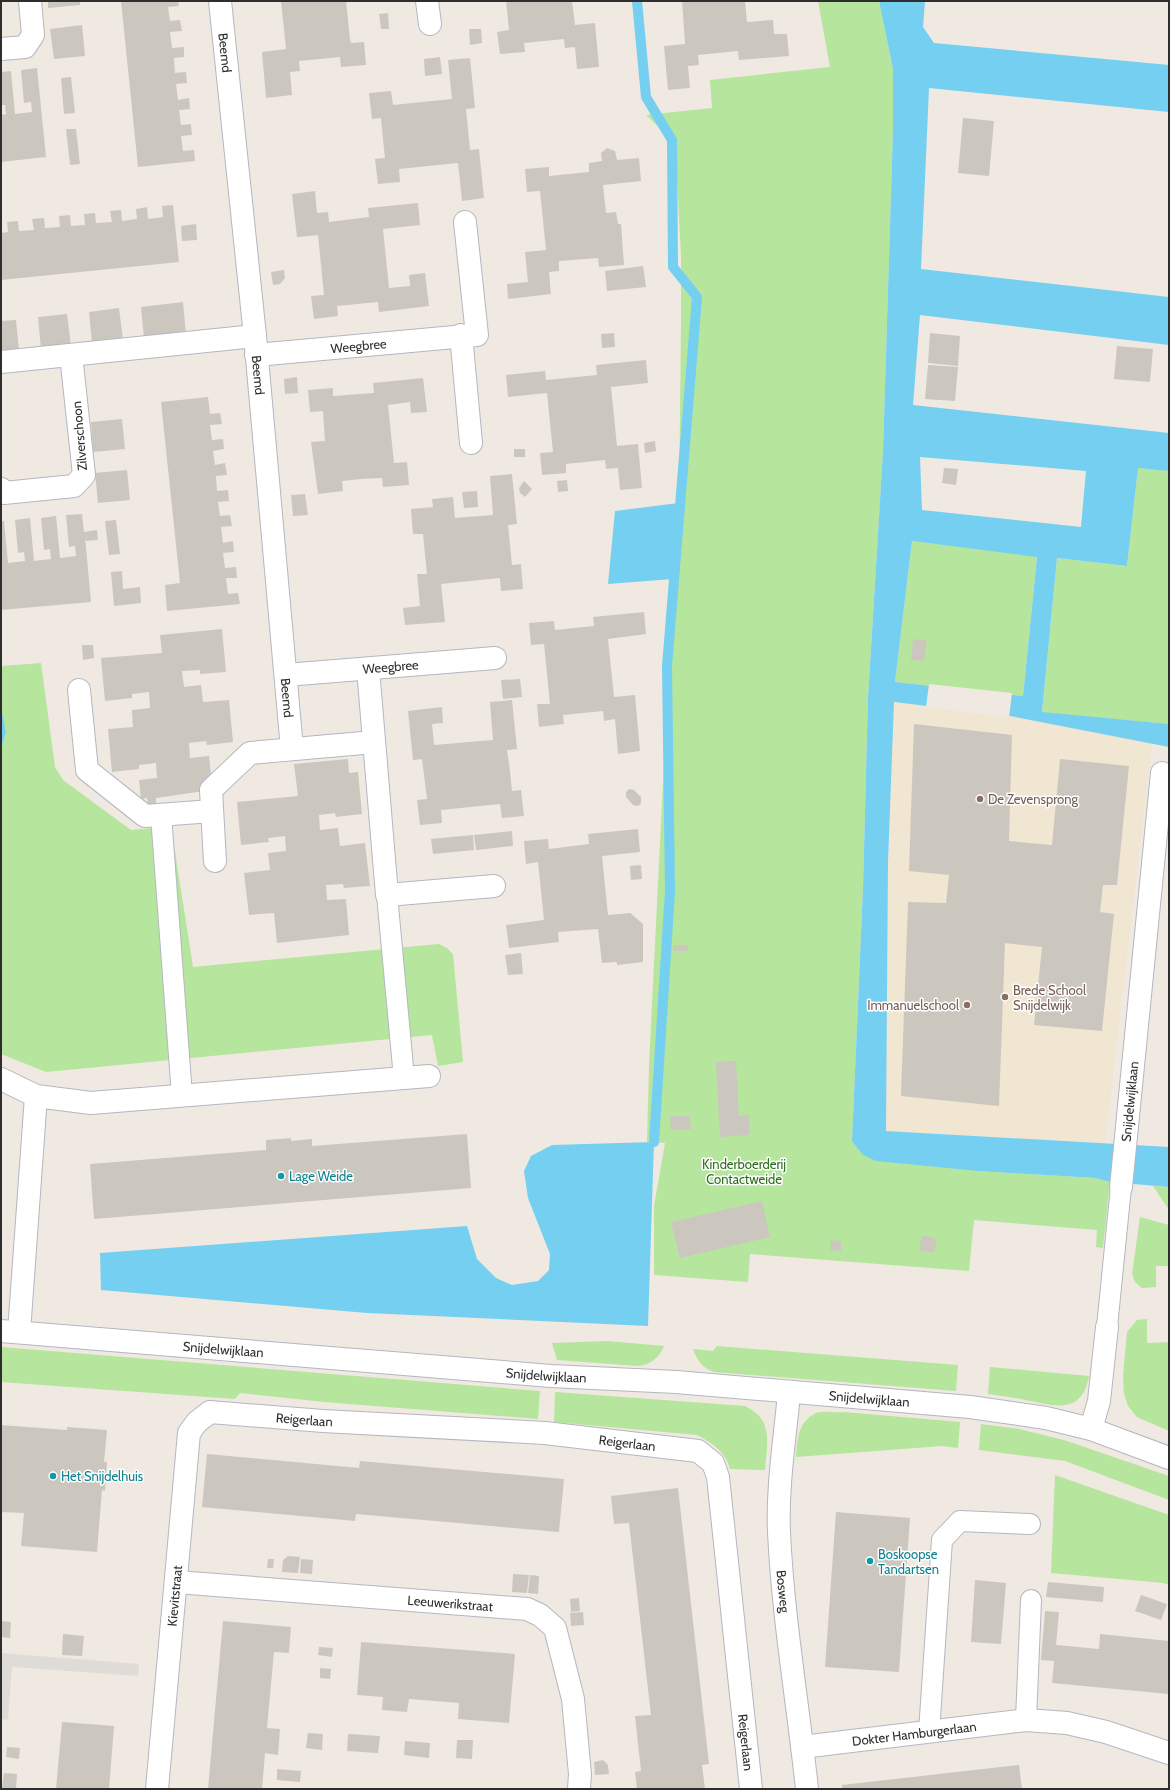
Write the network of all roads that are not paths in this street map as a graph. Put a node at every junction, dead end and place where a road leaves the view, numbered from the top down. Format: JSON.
{"nodes":[{"id":1,"x":30,"y":1,"type":"edge"},
{"id":2,"x":220,"y":1,"type":"edge"},
{"id":3,"x":427,"y":1,"type":"edge"},
{"id":4,"x":430,"y":24,"type":"dead end"},
{"id":5,"x":1,"y":49,"type":"edge"},
{"id":6,"x":465,"y":222,"type":"dead end"},
{"id":7,"x":461,"y":335,"type":"junction"},
{"id":8,"x":255,"y":345,"type":"junction"},
{"id":9,"x":71,"y":355,"type":"junction"},
{"id":10,"x":1,"y":362,"type":"edge"},
{"id":11,"x":471,"y":443,"type":"dead end"},
{"id":12,"x":1,"y":489,"type":"edge"},
{"id":13,"x":495,"y":658,"type":"dead end"},
{"id":14,"x":368,"y":669,"type":"junction"},
{"id":15,"x":286,"y":675,"type":"junction"},
{"id":16,"x":79,"y":690,"type":"dead end"},
{"id":17,"x":374,"y":742,"type":"junction"},
{"id":18,"x":292,"y":749,"type":"junction"},
{"id":19,"x":1162,"y":773,"type":"dead end"},
{"id":20,"x":212,"y":811,"type":"junction"},
{"id":21,"x":161,"y":815,"type":"junction"},
{"id":22,"x":215,"y":861,"type":"dead end"},
{"id":23,"x":494,"y":886,"type":"dead end"},
{"id":24,"x":387,"y":896,"type":"junction"},
{"id":25,"x":429,"y":1076,"type":"dead end"},
{"id":26,"x":404,"y":1078,"type":"junction"},
{"id":27,"x":1,"y":1079,"type":"edge"},
{"id":28,"x":36,"y":1096,"type":"junction"},
{"id":29,"x":182,"y":1096,"type":"junction"},
{"id":30,"x":1120,"y":1187,"type":"joint"},
{"id":31,"x":1107,"y":1327,"type":"joint"},
{"id":32,"x":10,"y":1332,"type":"edge"},
{"id":33,"x":790,"y":1393,"type":"junction"},
{"id":34,"x":210,"y":1412,"type":"joint"},
{"id":35,"x":1090,"y":1429,"type":"junction"},
{"id":36,"x":1169,"y":1458,"type":"edge"},
{"id":37,"x":1030,"y":1524,"type":"dead end"},
{"id":38,"x":176,"y":1582,"type":"junction"},
{"id":39,"x":1031,"y":1600,"type":"dead end"},
{"id":40,"x":1026,"y":1720,"type":"junction"},
{"id":41,"x":929,"y":1732,"type":"junction"},
{"id":42,"x":802,"y":1747,"type":"junction"},
{"id":43,"x":1169,"y":1753,"type":"edge"},
{"id":44,"x":157,"y":1789,"type":"edge"},
{"id":45,"x":579,"y":1789,"type":"edge"},
{"id":46,"x":751,"y":1789,"type":"edge"},
{"id":47,"x":807,"y":1789,"type":"edge"}],
"edges":[{"from":1,"to":5,"type":"street"},
{"from":2,"to":8,"type":"street","name":"Beemd"},
{"from":3,"to":4,"type":"street"},
{"from":6,"to":7,"type":"street","name":"Weegbree"},
{"from":7,"to":8,"type":"street","name":"Weegbree"},
{"from":7,"to":11,"type":"street"},
{"from":8,"to":9,"type":"street"},
{"from":8,"to":15,"type":"street","name":"Beemd"},
{"from":9,"to":10,"type":"street"},
{"from":9,"to":12,"type":"street","name":"Zilverschoon"},
{"from":13,"to":14,"type":"street","name":"Weegbree"},
{"from":14,"to":15,"type":"street","name":"Weegbree"},
{"from":14,"to":17,"type":"street"},
{"from":15,"to":18,"type":"street","name":"Beemd"},
{"from":16,"to":21,"type":"street"},
{"from":17,"to":18,"type":"street"},
{"from":17,"to":24,"type":"street"},
{"from":18,"to":20,"type":"street"},
{"from":19,"to":30,"type":"street","name":"Snijdelwijklaan"},
{"from":20,"to":21,"type":"street"},
{"from":20,"to":22,"type":"street"},
{"from":21,"to":29,"type":"lane"},
{"from":23,"to":24,"type":"street"},
{"from":24,"to":26,"type":"lane"},
{"from":25,"to":26,"type":"street"},
{"from":26,"to":29,"type":"street"},
{"from":27,"to":28,"type":"street"},
{"from":28,"to":29,"type":"street"},
{"from":28,"to":32,"type":"street"},
{"from":30,"to":31,"type":"lane","name":"Snijdelwijklaan"},
{"from":31,"to":35,"type":"street","name":"Snijdelwijklaan"},
{"from":32,"to":33,"type":"street","name":"Snijdelwijklaan"},
{"from":33,"to":35,"type":"street","name":"Snijdelwijklaan"},
{"from":33,"to":42,"type":"street","name":"Bosweg"},
{"from":34,"to":38,"type":"street","name":"Kievitstraat"},
{"from":34,"to":46,"type":"street","name":"Reigerlaan"},
{"from":35,"to":36,"type":"street","name":"Snijdelwijklaan"},
{"from":37,"to":41,"type":"lane"},
{"from":38,"to":44,"type":"street","name":"Kievitstraat"},
{"from":38,"to":45,"type":"street","name":"Leeuwerikstraat"},
{"from":39,"to":40,"type":"lane"},
{"from":40,"to":41,"type":"street","name":"Dokter Hamburgerlaan"},
{"from":40,"to":43,"type":"street","name":"Dokter Hamburgerlaan"},
{"from":41,"to":42,"type":"street","name":"Dokter Hamburgerlaan"},
{"from":42,"to":47,"type":"street","name":"Bosweg"}]}
